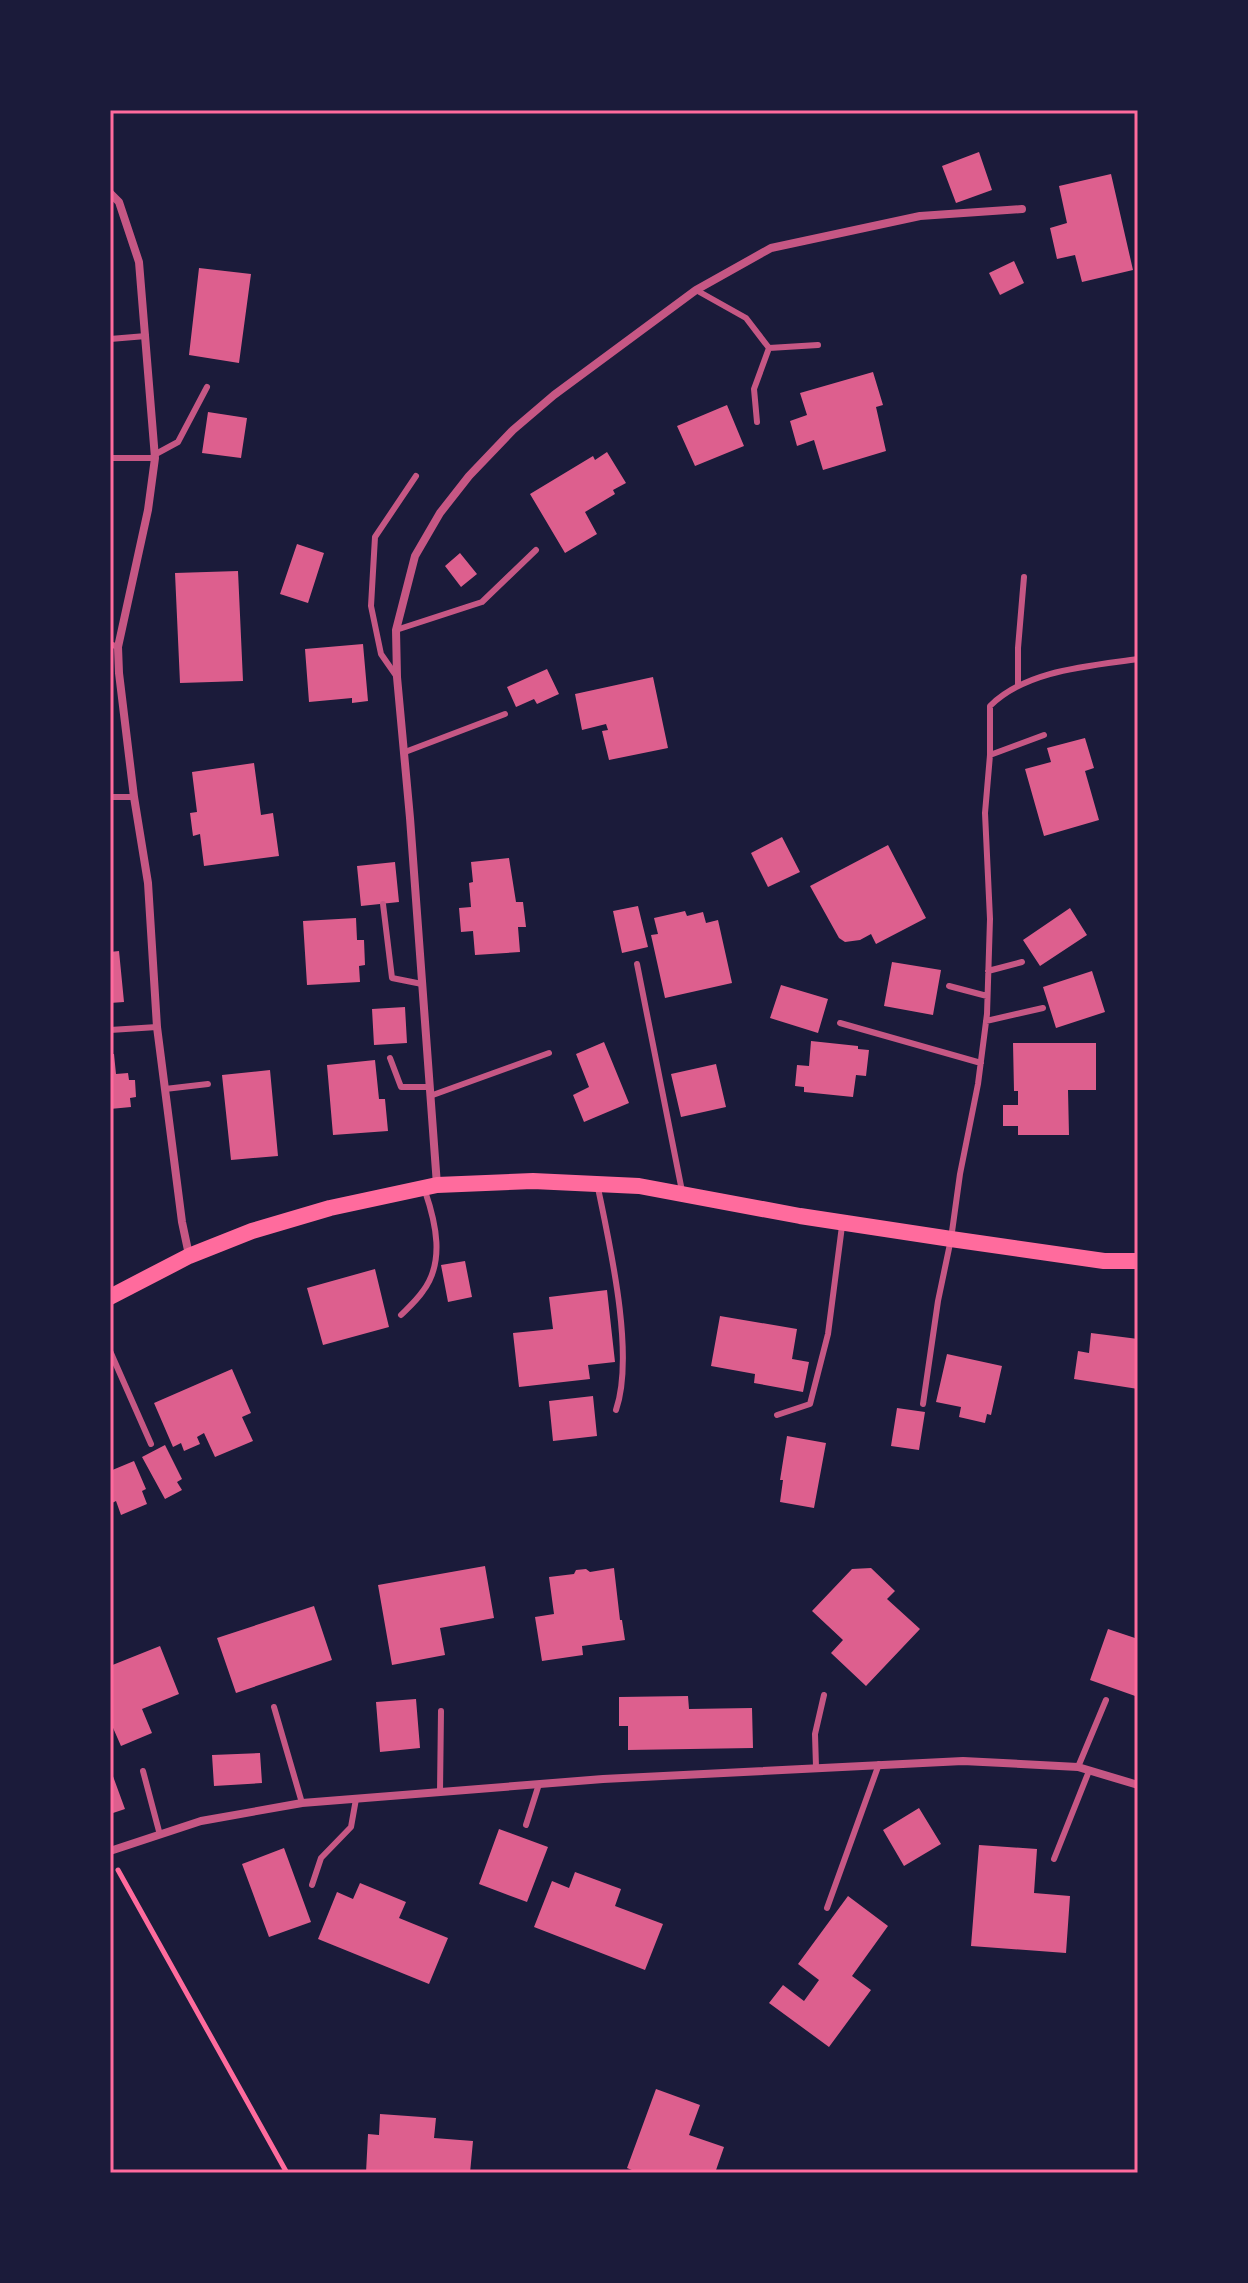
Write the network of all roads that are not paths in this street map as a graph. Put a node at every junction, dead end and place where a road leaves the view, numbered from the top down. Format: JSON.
{"nodes":[{"id":1,"x":110,"y":193,"type":"edge"},
{"id":2,"x":1022,"y":209,"type":"dead end"},
{"id":3,"x":696,"y":290,"type":"junction"},
{"id":4,"x":146,"y":336,"type":"junction"},
{"id":5,"x":110,"y":339,"type":"edge"},
{"id":6,"x":818,"y":345,"type":"dead end"},
{"id":7,"x":769,"y":348,"type":"junction"},
{"id":8,"x":207,"y":387,"type":"dead end"},
{"id":9,"x":757,"y":422,"type":"dead end"},
{"id":10,"x":154,"y":457,"type":"junction"},
{"id":11,"x":110,"y":458,"type":"edge"},
{"id":12,"x":416,"y":476,"type":"dead end"},
{"id":13,"x":536,"y":550,"type":"dead end"},
{"id":14,"x":1024,"y":577,"type":"dead end"},
{"id":15,"x":396,"y":630,"type":"junction"},
{"id":16,"x":114,"y":646,"type":"edge"},
{"id":17,"x":1138,"y":659,"type":"edge"},
{"id":18,"x":397,"y":677,"type":"junction"},
{"id":19,"x":1018,"y":684,"type":"junction"},
{"id":20,"x":505,"y":714,"type":"dead end"},
{"id":21,"x":1044,"y":735,"type":"dead end"},
{"id":22,"x":405,"y":752,"type":"junction"},
{"id":23,"x":990,"y":755,"type":"junction"},
{"id":24,"x":110,"y":797,"type":"edge"},
{"id":25,"x":134,"y":797,"type":"junction"},
{"id":26,"x":383,"y":904,"type":"dead end"},
{"id":27,"x":1022,"y":962,"type":"dead end"},
{"id":28,"x":637,"y":964,"type":"dead end"},
{"id":29,"x":988,"y":971,"type":"junction"},
{"id":30,"x":422,"y":984,"type":"junction"},
{"id":31,"x":949,"y":986,"type":"dead end"},
{"id":32,"x":987,"y":996,"type":"junction"},
{"id":33,"x":1043,"y":1008,"type":"dead end"},
{"id":34,"x":986,"y":1021,"type":"junction"},
{"id":35,"x":840,"y":1023,"type":"dead end"},
{"id":36,"x":157,"y":1027,"type":"junction"},
{"id":37,"x":110,"y":1030,"type":"edge"},
{"id":38,"x":549,"y":1053,"type":"dead end"},
{"id":39,"x":390,"y":1058,"type":"dead end"},
{"id":40,"x":981,"y":1063,"type":"junction"},
{"id":41,"x":208,"y":1084,"type":"dead end"},
{"id":42,"x":165,"y":1089,"type":"junction"},
{"id":43,"x":430,"y":1091,"type":"junction"},
{"id":44,"x":597,"y":1184,"type":"junction"},
{"id":45,"x":430,"y":1186,"type":"junction"},
{"id":46,"x":682,"y":1194,"type":"junction"},
{"id":47,"x":843,"y":1222,"type":"junction"},
{"id":48,"x":951,"y":1239,"type":"junction"},
{"id":49,"x":189,"y":1256,"type":"junction"},
{"id":50,"x":1138,"y":1261,"type":"edge"},
{"id":51,"x":110,"y":1297,"type":"edge"},
{"id":52,"x":401,"y":1315,"type":"dead end"},
{"id":53,"x":110,"y":1351,"type":"edge"},
{"id":54,"x":923,"y":1404,"type":"dead end"},
{"id":55,"x":616,"y":1410,"type":"dead end"},
{"id":56,"x":777,"y":1415,"type":"dead end"},
{"id":57,"x":151,"y":1444,"type":"dead end"},
{"id":58,"x":824,"y":1695,"type":"dead end"},
{"id":59,"x":1106,"y":1700,"type":"dead end"},
{"id":60,"x":274,"y":1707,"type":"dead end"},
{"id":61,"x":441,"y":1711,"type":"dead end"},
{"id":62,"x":879,"y":1764,"type":"junction"},
{"id":63,"x":816,"y":1767,"type":"junction"},
{"id":64,"x":1078,"y":1767,"type":"junction"},
{"id":65,"x":143,"y":1771,"type":"dead end"},
{"id":66,"x":1089,"y":1771,"type":"junction"},
{"id":67,"x":539,"y":1784,"type":"junction"},
{"id":68,"x":1138,"y":1785,"type":"edge"},
{"id":69,"x":440,"y":1792,"type":"junction"},
{"id":70,"x":356,"y":1799,"type":"junction"},
{"id":71,"x":302,"y":1803,"type":"junction"},
{"id":72,"x":526,"y":1825,"type":"dead end"},
{"id":73,"x":160,"y":1835,"type":"junction"},
{"id":74,"x":110,"y":1851,"type":"edge"},
{"id":75,"x":1054,"y":1859,"type":"dead end"},
{"id":76,"x":312,"y":1885,"type":"dead end"},
{"id":77,"x":827,"y":1908,"type":"dead end"}],
"edges":[{"from":1,"to":4,"type":"street"},
{"from":2,"to":3,"type":"street"},
{"from":3,"to":7,"type":"lane"},
{"from":3,"to":15,"type":"street"},
{"from":4,"to":5,"type":"lane"},
{"from":4,"to":10,"type":"street"},
{"from":6,"to":7,"type":"lane"},
{"from":7,"to":9,"type":"lane"},
{"from":8,"to":10,"type":"lane"},
{"from":10,"to":11,"type":"lane"},
{"from":10,"to":16,"type":"street"},
{"from":12,"to":18,"type":"lane"},
{"from":13,"to":15,"type":"lane"},
{"from":14,"to":19,"type":"lane"},
{"from":15,"to":18,"type":"street"},
{"from":16,"to":25,"type":"street"},
{"from":17,"to":19,"type":"lane"},
{"from":18,"to":22,"type":"street"},
{"from":19,"to":23,"type":"lane"},
{"from":20,"to":22,"type":"lane"},
{"from":21,"to":23,"type":"lane"},
{"from":22,"to":30,"type":"street"},
{"from":23,"to":29,"type":"lane"},
{"from":24,"to":25,"type":"lane"},
{"from":25,"to":36,"type":"street"},
{"from":26,"to":30,"type":"lane"},
{"from":27,"to":29,"type":"lane"},
{"from":28,"to":46,"type":"lane"},
{"from":29,"to":32,"type":"lane"},
{"from":30,"to":43,"type":"street"},
{"from":31,"to":32,"type":"lane"},
{"from":32,"to":34,"type":"lane"},
{"from":33,"to":34,"type":"lane"},
{"from":34,"to":40,"type":"lane"},
{"from":35,"to":40,"type":"lane"},
{"from":36,"to":37,"type":"lane"},
{"from":36,"to":42,"type":"street"},
{"from":38,"to":43,"type":"lane"},
{"from":39,"to":43,"type":"lane"},
{"from":40,"to":48,"type":"lane"},
{"from":41,"to":42,"type":"lane"},
{"from":42,"to":49,"type":"street"},
{"from":43,"to":45,"type":"street"},
{"from":44,"to":45,"type":"main road"},
{"from":44,"to":46,"type":"main road"},
{"from":44,"to":55,"type":"lane"},
{"from":45,"to":49,"type":"main road"},
{"from":45,"to":52,"type":"lane"},
{"from":46,"to":47,"type":"main road"},
{"from":47,"to":48,"type":"main road"},
{"from":47,"to":56,"type":"lane"},
{"from":48,"to":50,"type":"main road"},
{"from":48,"to":54,"type":"lane"},
{"from":49,"to":51,"type":"main road"},
{"from":53,"to":57,"type":"lane"},
{"from":58,"to":63,"type":"lane"},
{"from":59,"to":64,"type":"lane"},
{"from":60,"to":71,"type":"lane"},
{"from":61,"to":69,"type":"lane"},
{"from":62,"to":63,"type":"street"},
{"from":62,"to":64,"type":"street"},
{"from":62,"to":77,"type":"lane"},
{"from":63,"to":67,"type":"street"},
{"from":64,"to":66,"type":"street"},
{"from":65,"to":73,"type":"lane"},
{"from":66,"to":68,"type":"street"},
{"from":66,"to":75,"type":"lane"},
{"from":67,"to":69,"type":"street"},
{"from":67,"to":72,"type":"lane"},
{"from":69,"to":70,"type":"street"},
{"from":70,"to":71,"type":"street"},
{"from":70,"to":76,"type":"lane"},
{"from":71,"to":73,"type":"street"},
{"from":73,"to":74,"type":"street"}]}
